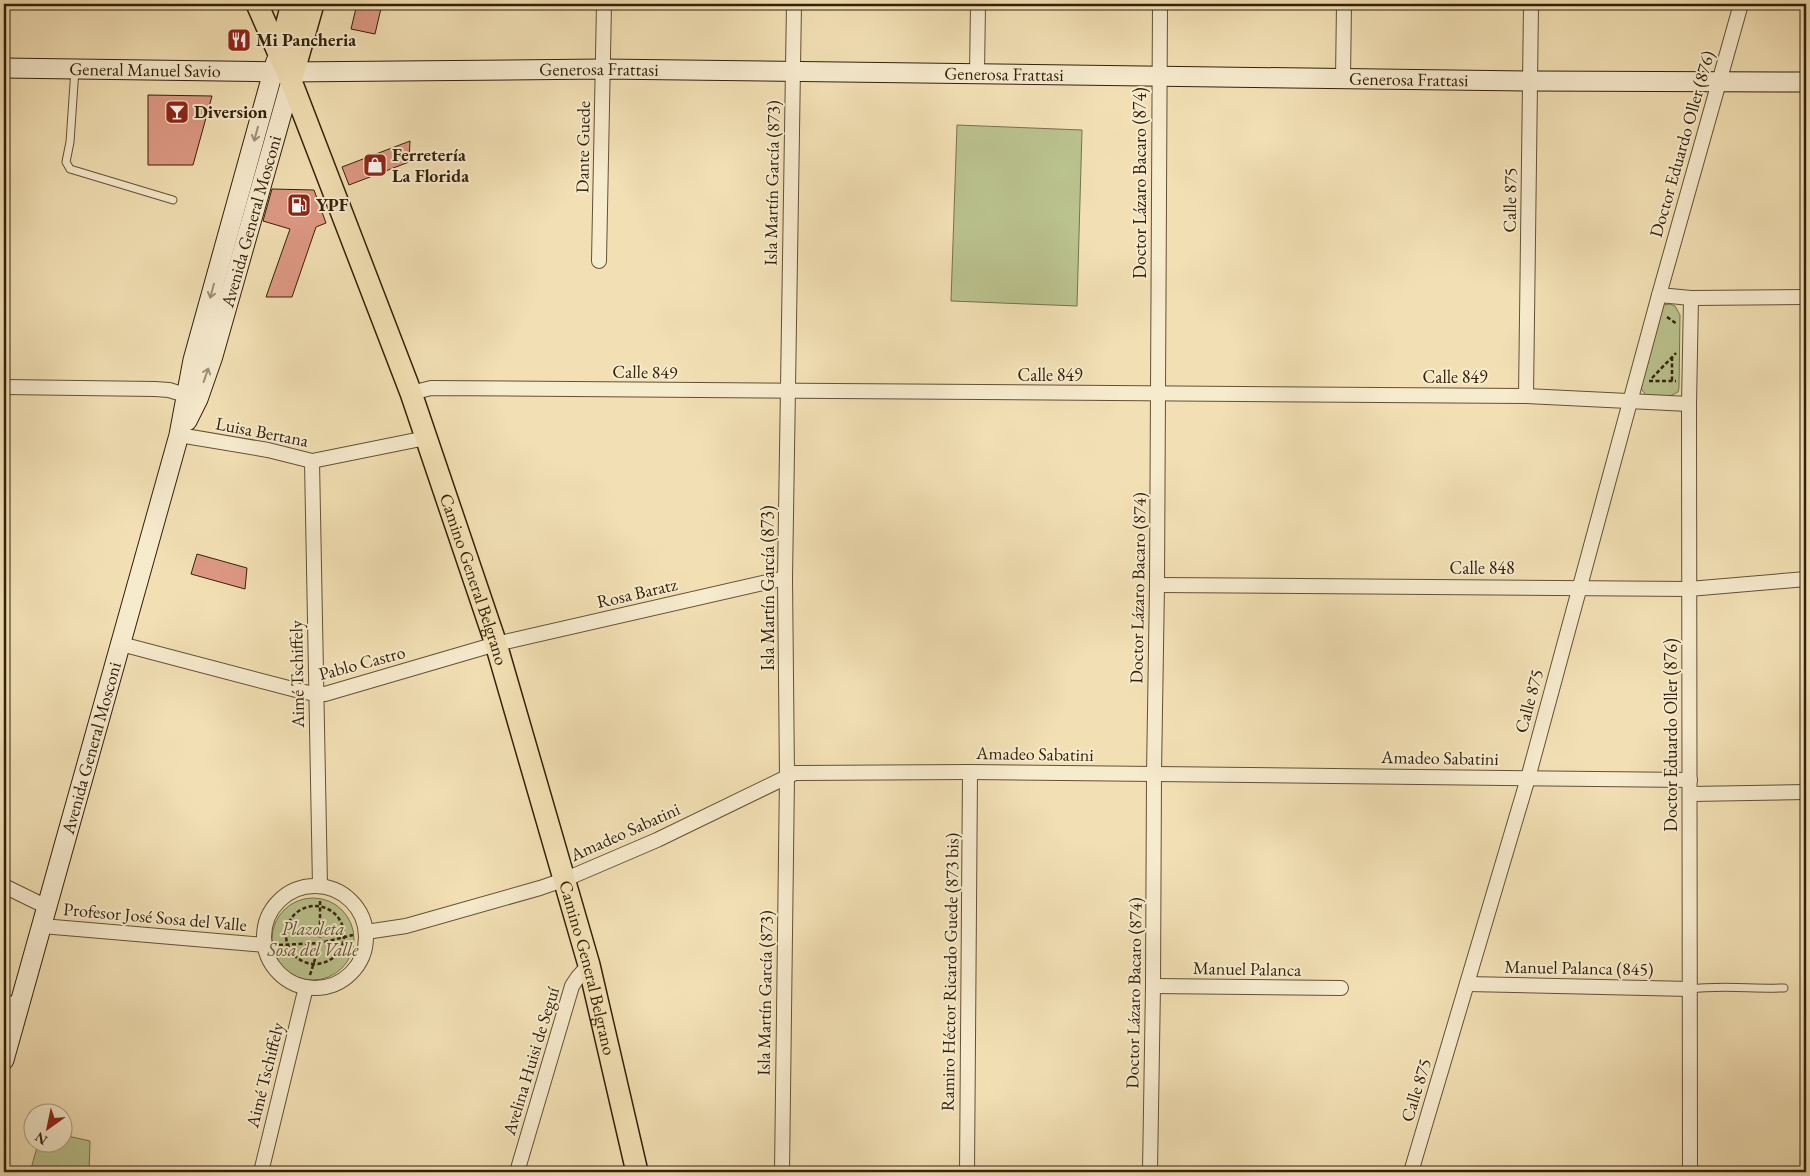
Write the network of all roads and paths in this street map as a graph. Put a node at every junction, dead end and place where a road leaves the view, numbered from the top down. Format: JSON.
{"nodes":[{"id":1,"x":257,"y":4,"type":"edge"},
{"id":2,"x":292,"y":4,"type":"edge"},
{"id":3,"x":313,"y":4,"type":"edge"},
{"id":4,"x":604,"y":4,"type":"edge"},
{"id":5,"x":794,"y":4,"type":"edge"},
{"id":6,"x":978,"y":4,"type":"edge"},
{"id":7,"x":1160,"y":4,"type":"edge"},
{"id":8,"x":1344,"y":4,"type":"edge"},
{"id":9,"x":1531,"y":4,"type":"edge"},
{"id":10,"x":1741,"y":4,"type":"edge"},
{"id":11,"x":4,"y":68,"type":"edge"},
{"id":12,"x":75,"y":69,"type":"junction"},
{"id":13,"x":603,"y":69,"type":"junction"},
{"id":14,"x":285,"y":70,"type":"junction"},
{"id":15,"x":793,"y":71,"type":"junction"},
{"id":16,"x":977,"y":74,"type":"junction"},
{"id":17,"x":1159,"y":76,"type":"junction"},
{"id":18,"x":1343,"y":78,"type":"junction"},
{"id":19,"x":1531,"y":81,"type":"junction"},
{"id":20,"x":1720,"y":82,"type":"junction"},
{"id":21,"x":1806,"y":82,"type":"edge"},
{"id":22,"x":173,"y":200,"type":"dead end"},
{"id":23,"x":599,"y":262,"type":"dead end"},
{"id":24,"x":1806,"y":297,"type":"edge"},
{"id":25,"x":1692,"y":298,"type":"junction"},
{"id":26,"x":1657,"y":302,"type":"junction"},
{"id":27,"x":1691,"y":336,"type":"junction"},
{"id":28,"x":1672,"y":357,"type":"junction"},
{"id":29,"x":1649,"y":381,"type":"junction"},
{"id":30,"x":1672,"y":381,"type":"junction"},
{"id":31,"x":1690,"y":382,"type":"junction"},
{"id":32,"x":4,"y":387,"type":"edge"},
{"id":33,"x":788,"y":392,"type":"junction"},
{"id":34,"x":411,"y":393,"type":"junction"},
{"id":35,"x":1159,"y":394,"type":"junction"},
{"id":36,"x":1526,"y":396,"type":"junction"},
{"id":37,"x":192,"y":397,"type":"junction"},
{"id":38,"x":1631,"y":398,"type":"junction"},
{"id":39,"x":1689,"y":404,"type":"junction"},
{"id":40,"x":179,"y":436,"type":"junction"},
{"id":41,"x":426,"y":438,"type":"junction"},
{"id":42,"x":312,"y":462,"type":"junction"},
{"id":43,"x":785,"y":578,"type":"junction"},
{"id":44,"x":1806,"y":579,"type":"edge"},
{"id":45,"x":1157,"y":585,"type":"junction"},
{"id":46,"x":1579,"y":588,"type":"junction"},
{"id":47,"x":1689,"y":589,"type":"junction"},
{"id":48,"x":121,"y":644,"type":"junction"},
{"id":49,"x":496,"y":644,"type":"junction"},
{"id":50,"x":315,"y":694,"type":"junction"},
{"id":51,"x":970,"y":772,"type":"junction"},
{"id":52,"x":1154,"y":774,"type":"junction"},
{"id":53,"x":787,"y":776,"type":"junction"},
{"id":54,"x":1528,"y":778,"type":"junction"},
{"id":55,"x":1690,"y":780,"type":"junction"},
{"id":56,"x":1806,"y":792,"type":"edge"},
{"id":57,"x":1690,"y":794,"type":"junction"},
{"id":58,"x":566,"y":879,"type":"junction"},
{"id":59,"x":4,"y":886,"type":"edge"},
{"id":60,"x":320,"y":886,"type":"junction"},
{"id":61,"x":320,"y":906,"type":"junction"},
{"id":62,"x":47,"y":907,"type":"junction"},
{"id":63,"x":42,"y":926,"type":"junction"},
{"id":64,"x":366,"y":932,"type":"junction"},
{"id":65,"x":344,"y":937,"type":"junction"},
{"id":66,"x":320,"y":943,"type":"junction"},
{"id":67,"x":287,"y":944,"type":"junction"},
{"id":68,"x":265,"y":945,"type":"junction"},
{"id":69,"x":313,"y":964,"type":"junction"},
{"id":70,"x":590,"y":965,"type":"junction"},
{"id":71,"x":1467,"y":984,"type":"junction"},
{"id":72,"x":1153,"y":986,"type":"junction"},
{"id":73,"x":306,"y":987,"type":"junction"},
{"id":74,"x":1341,"y":988,"type":"dead end"},
{"id":75,"x":1690,"y":988,"type":"junction"},
{"id":76,"x":1784,"y":988,"type":"dead end"},
{"id":77,"x":11,"y":1003,"type":"edge"},
{"id":78,"x":4,"y":1060,"type":"edge"},
{"id":79,"x":261,"y":1172,"type":"edge"},
{"id":80,"x":518,"y":1172,"type":"edge"},
{"id":81,"x":637,"y":1172,"type":"edge"},
{"id":82,"x":782,"y":1172,"type":"edge"},
{"id":83,"x":967,"y":1172,"type":"edge"},
{"id":84,"x":1150,"y":1172,"type":"edge"},
{"id":85,"x":1411,"y":1172,"type":"edge"},
{"id":86,"x":1690,"y":1172,"type":"edge"}],
"edges":[{"from":1,"to":14,"type":"main road","name":"Camino General Belgrano"},
{"from":2,"to":14,"type":"main road","name":"Avenida General Mosconi"},
{"from":3,"to":14,"type":"main road","name":"Avenida General Mosconi"},
{"from":4,"to":13,"type":"street","name":"Dante Guede"},
{"from":5,"to":15,"type":"street","name":"Isla Martín García (873)"},
{"from":6,"to":16,"type":"street"},
{"from":7,"to":17,"type":"street","name":"Doctor Lázaro Bacaro (874)"},
{"from":8,"to":18,"type":"street"},
{"from":9,"to":19,"type":"street","name":"Calle 875"},
{"from":10,"to":20,"type":"street","name":"Doctor Eduardo Oller (876)"},
{"from":11,"to":12,"type":"main road","name":"General Manuel Savio"},
{"from":12,"to":14,"type":"main road","name":"General Manuel Savio"},
{"from":12,"to":22,"type":"lane"},
{"from":13,"to":14,"type":"main road","name":"Generosa Frattasi"},
{"from":13,"to":15,"type":"main road","name":"Generosa Frattasi"},
{"from":13,"to":23,"type":"street","name":"Dante Guede"},
{"from":14,"to":34,"type":"main road","name":"Camino General Belgrano"},
{"from":14,"to":37,"type":"main road","name":"Avenida General Mosconi"},
{"from":15,"to":16,"type":"main road","name":"Generosa Frattasi"},
{"from":15,"to":33,"type":"street","name":"Isla Martín García (873)"},
{"from":16,"to":17,"type":"main road","name":"Generosa Frattasi"},
{"from":17,"to":18,"type":"main road","name":"Generosa Frattasi"},
{"from":17,"to":35,"type":"street","name":"Doctor Lázaro Bacaro (874)"},
{"from":18,"to":19,"type":"main road","name":"Generosa Frattasi"},
{"from":19,"to":20,"type":"main road","name":"Generosa Frattasi"},
{"from":19,"to":36,"type":"street","name":"Calle 875"},
{"from":20,"to":21,"type":"main road","name":"Generosa Frattasi"},
{"from":20,"to":26,"type":"street","name":"Doctor Eduardo Oller (876)"},
{"from":24,"to":25,"type":"street"},
{"from":25,"to":26,"type":"street"},
{"from":25,"to":27,"type":"street","name":"Doctor Eduardo Oller (876)"},
{"from":26,"to":27,"type":"path"},
{"from":26,"to":38,"type":"street","name":"Calle 875"},
{"from":27,"to":28,"type":"path"},
{"from":27,"to":31,"type":"street","name":"Doctor Eduardo Oller (876)"},
{"from":28,"to":29,"type":"path"},
{"from":28,"to":30,"type":"path"},
{"from":29,"to":30,"type":"path"},
{"from":29,"to":38,"type":"path"},
{"from":30,"to":31,"type":"path"},
{"from":31,"to":39,"type":"street","name":"Doctor Eduardo Oller (876)"},
{"from":32,"to":37,"type":"street"},
{"from":33,"to":34,"type":"street","name":"Calle 849"},
{"from":33,"to":35,"type":"street","name":"Calle 849"},
{"from":33,"to":43,"type":"street","name":"Isla Martín García (873)"},
{"from":34,"to":41,"type":"main road","name":"Camino General Belgrano"},
{"from":35,"to":36,"type":"street","name":"Calle 849"},
{"from":35,"to":45,"type":"street","name":"Doctor Lázaro Bacaro (874)"},
{"from":36,"to":38,"type":"street","name":"Calle 849"},
{"from":37,"to":40,"type":"main road","name":"Avenida General Mosconi"},
{"from":38,"to":39,"type":"street","name":"Calle 849"},
{"from":38,"to":46,"type":"street","name":"Calle 875"},
{"from":39,"to":47,"type":"street","name":"Doctor Eduardo Oller (876)"},
{"from":40,"to":42,"type":"street","name":"Luisa Bertana"},
{"from":40,"to":48,"type":"main road","name":"Avenida General Mosconi"},
{"from":41,"to":42,"type":"street","name":"Luisa Bertana"},
{"from":41,"to":49,"type":"main road","name":"Camino General Belgrano"},
{"from":42,"to":50,"type":"street","name":"Aimé Tschiffely"},
{"from":43,"to":49,"type":"street","name":"Rosa Baratz"},
{"from":43,"to":53,"type":"street","name":"Isla Martín García (873)"},
{"from":44,"to":47,"type":"street","name":"Calle 848"},
{"from":45,"to":46,"type":"street","name":"Calle 848"},
{"from":45,"to":52,"type":"street","name":"Doctor Lázaro Bacaro (874)"},
{"from":46,"to":47,"type":"street","name":"Calle 848"},
{"from":46,"to":54,"type":"street","name":"Calle 875"},
{"from":47,"to":55,"type":"street","name":"Doctor Eduardo Oller (876)"},
{"from":48,"to":50,"type":"street","name":"Pablo Castro"},
{"from":48,"to":62,"type":"main road","name":"Avenida General Mosconi"},
{"from":49,"to":50,"type":"street","name":"Pablo Castro"},
{"from":49,"to":58,"type":"main road","name":"Camino General Belgrano"},
{"from":50,"to":60,"type":"street","name":"Aimé Tschiffely"},
{"from":51,"to":52,"type":"street","name":"Amadeo Sabatini"},
{"from":51,"to":53,"type":"street","name":"Amadeo Sabatini"},
{"from":51,"to":83,"type":"street","name":"Ramiro Héctor Ricardo Guede (873 bis)"},
{"from":52,"to":54,"type":"street","name":"Amadeo Sabatini"},
{"from":52,"to":72,"type":"street","name":"Doctor Lázaro Bacaro (874)"},
{"from":53,"to":58,"type":"street","name":"Amadeo Sabatini"},
{"from":53,"to":82,"type":"street","name":"Isla Martín García (873)"},
{"from":54,"to":55,"type":"street","name":"Amadeo Sabatini"},
{"from":54,"to":71,"type":"street","name":"Calle 875"},
{"from":55,"to":57,"type":"street","name":"Doctor Eduardo Oller (876)"},
{"from":56,"to":57,"type":"street"},
{"from":57,"to":75,"type":"street","name":"Doctor Eduardo Oller (876)"},
{"from":58,"to":64,"type":"street"},
{"from":58,"to":70,"type":"main road","name":"Camino General Belgrano"},
{"from":59,"to":62,"type":"street","name":"Profesor José Sosa del Valle"},
{"from":60,"to":61,"type":"path"},
{"from":60,"to":64,"type":"street","name":"Profesor José Sosa del Valle"},
{"from":60,"to":68,"type":"street","name":"Profesor José Sosa del Valle"},
{"from":61,"to":65,"type":"path"},
{"from":61,"to":66,"type":"path"},
{"from":61,"to":67,"type":"path"},
{"from":62,"to":63,"type":"main road","name":"Avenida General Mosconi"},
{"from":63,"to":68,"type":"street","name":"Profesor José Sosa del Valle"},
{"from":63,"to":77,"type":"main road","name":"Avenida General Mosconi"},
{"from":64,"to":65,"type":"path"},
{"from":64,"to":73,"type":"street","name":"Profesor José Sosa del Valle"},
{"from":65,"to":66,"type":"path"},
{"from":65,"to":69,"type":"path"},
{"from":66,"to":67,"type":"path"},
{"from":66,"to":69,"type":"path"},
{"from":67,"to":68,"type":"path"},
{"from":67,"to":69,"type":"path"},
{"from":68,"to":73,"type":"street","name":"Profesor José Sosa del Valle"},
{"from":69,"to":73,"type":"path"},
{"from":70,"to":80,"type":"street","name":"Avelina Huisi de Seguí"},
{"from":70,"to":81,"type":"main road","name":"Camino General Belgrano"},
{"from":71,"to":75,"type":"street","name":"Manuel Palanca (845)"},
{"from":71,"to":85,"type":"street","name":"Calle 875"},
{"from":72,"to":74,"type":"street","name":"Manuel Palanca"},
{"from":72,"to":84,"type":"street","name":"Doctor Lázaro Bacaro (874)"},
{"from":73,"to":79,"type":"street","name":"Aimé Tschiffely"},
{"from":75,"to":76,"type":"lane"},
{"from":75,"to":86,"type":"street","name":"Doctor Eduardo Oller (876)"},
{"from":77,"to":78,"type":"main road","name":"Avenida General Mosconi"}]}
